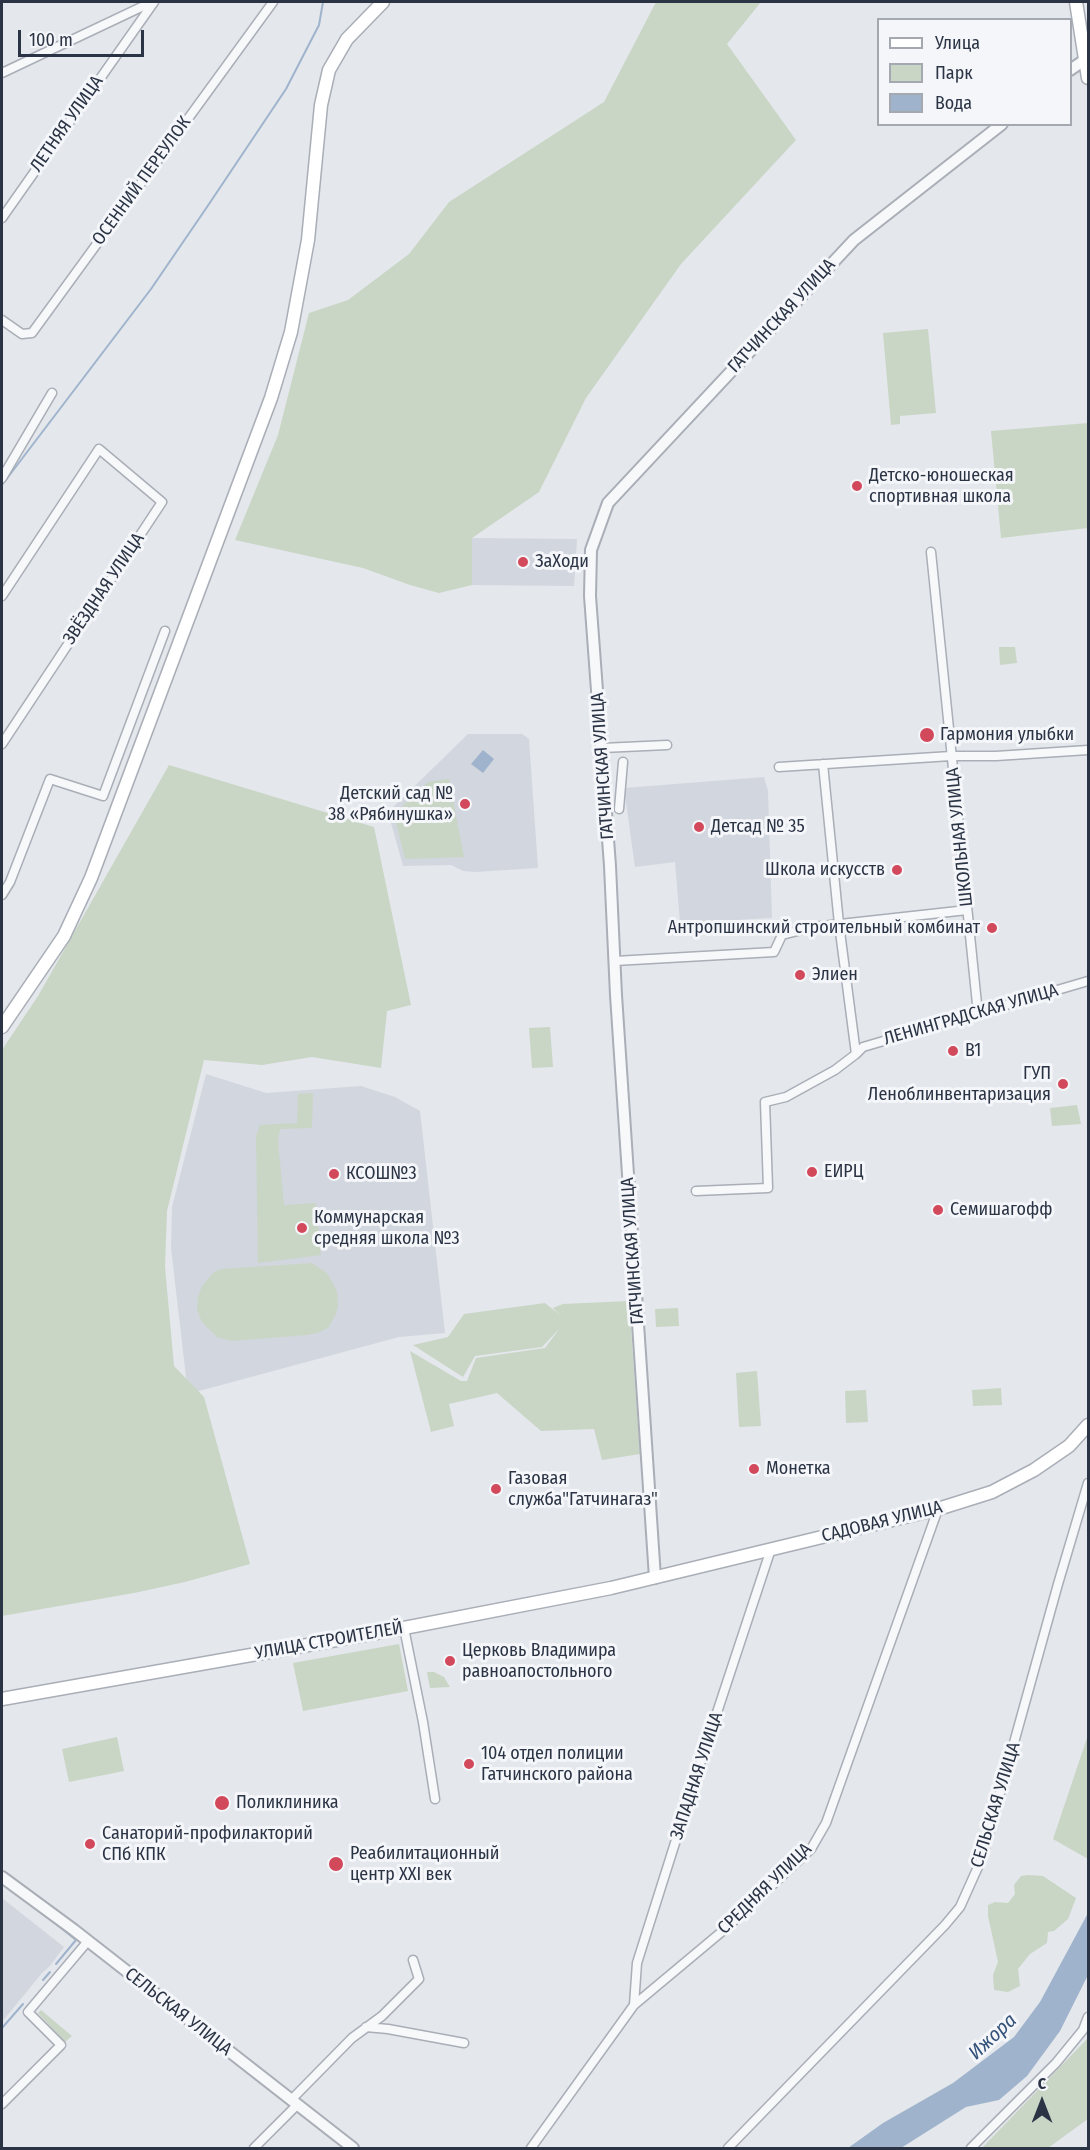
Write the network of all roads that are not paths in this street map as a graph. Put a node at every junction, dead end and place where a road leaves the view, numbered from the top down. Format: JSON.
{"nodes":[{"id":1,"x":153,"y":2,"type":"edge"},
{"id":2,"x":273,"y":2,"type":"edge"},
{"id":3,"x":383,"y":2,"type":"edge"},
{"id":4,"x":1076,"y":2,"type":"edge"},
{"id":5,"x":1087,"y":59,"type":"edge"},
{"id":6,"x":1072,"y":69,"type":"edge"},
{"id":7,"x":2,"y":73,"type":"edge"},
{"id":8,"x":1089,"y":78,"type":"edge"},
{"id":9,"x":999,"y":126,"type":"edge"},
{"id":10,"x":2,"y":218,"type":"edge"},
{"id":11,"x":2,"y":320,"type":"edge"},
{"id":12,"x":52,"y":393,"type":"dead end"},
{"id":13,"x":2,"y":478,"type":"edge"},
{"id":14,"x":931,"y":552,"type":"dead end"},
{"id":15,"x":2,"y":596,"type":"edge"},
{"id":16,"x":165,"y":631,"type":"dead end"},
{"id":17,"x":2,"y":744,"type":"edge"},
{"id":18,"x":667,"y":745,"type":"dead end"},
{"id":19,"x":602,"y":748,"type":"junction"},
{"id":20,"x":1089,"y":750,"type":"edge"},
{"id":21,"x":951,"y":756,"type":"junction"},
{"id":22,"x":623,"y":762,"type":"dead end"},
{"id":23,"x":823,"y":764,"type":"junction"},
{"id":24,"x":779,"y":767,"type":"dead end"},
{"id":25,"x":619,"y":809,"type":"dead end"},
{"id":26,"x":2,"y":895,"type":"edge"},
{"id":27,"x":967,"y":910,"type":"junction"},
{"id":28,"x":839,"y":924,"type":"junction"},
{"id":29,"x":615,"y":961,"type":"junction"},
{"id":30,"x":1089,"y":981,"type":"edge"},
{"id":31,"x":978,"y":1014,"type":"junction"},
{"id":32,"x":2,"y":1027,"type":"edge"},
{"id":33,"x":856,"y":1054,"type":"junction"},
{"id":34,"x":696,"y":1191,"type":"dead end"},
{"id":35,"x":1089,"y":1425,"type":"edge"},
{"id":36,"x":1089,"y":1483,"type":"edge"},
{"id":37,"x":938,"y":1509,"type":"junction"},
{"id":38,"x":771,"y":1549,"type":"junction"},
{"id":39,"x":655,"y":1578,"type":"junction"},
{"id":40,"x":404,"y":1628,"type":"junction"},
{"id":41,"x":2,"y":1699,"type":"edge"},
{"id":42,"x":435,"y":1800,"type":"dead end"},
{"id":43,"x":2,"y":1877,"type":"edge"},
{"id":44,"x":88,"y":1941,"type":"junction"},
{"id":45,"x":413,"y":1960,"type":"dead end"},
{"id":46,"x":635,"y":1983,"type":"junction"},
{"id":47,"x":650,"y":1992,"type":"junction"},
{"id":48,"x":634,"y":2005,"type":"junction"},
{"id":49,"x":1089,"y":2017,"type":"edge"},
{"id":50,"x":366,"y":2027,"type":"junction"},
{"id":51,"x":464,"y":2043,"type":"dead end"},
{"id":52,"x":294,"y":2102,"type":"junction"},
{"id":53,"x":2,"y":2104,"type":"edge"},
{"id":54,"x":254,"y":2148,"type":"edge"},
{"id":55,"x":353,"y":2148,"type":"edge"},
{"id":56,"x":531,"y":2148,"type":"edge"},
{"id":57,"x":728,"y":2148,"type":"edge"},
{"id":58,"x":971,"y":2148,"type":"edge"}],
"edges":[{"from":1,"to":7,"type":"street"},
{"from":1,"to":10,"type":"street","name":"ЛЕТНЯЯ УЛИЦА"},
{"from":2,"to":11,"type":"street","name":"ОСЕННИЙ ПЕРЕУЛОК"},
{"from":3,"to":32,"type":"main road"},
{"from":4,"to":5,"type":"main road"},
{"from":5,"to":6,"type":"street"},
{"from":5,"to":8,"type":"main road"},
{"from":9,"to":19,"type":"street","name":"ГАТЧИНСКАЯ УЛИЦА"},
{"from":12,"to":13,"type":"street"},
{"from":14,"to":21,"type":"street","name":"ШКОЛЬНАЯ УЛИЦА"},
{"from":15,"to":17,"type":"street","name":"ЗВЁЗДНАЯ УЛИЦА"},
{"from":16,"to":26,"type":"street"},
{"from":18,"to":19,"type":"street"},
{"from":19,"to":29,"type":"street","name":"ГАТЧИНСКАЯ УЛИЦА"},
{"from":20,"to":21,"type":"street"},
{"from":21,"to":23,"type":"street"},
{"from":21,"to":27,"type":"street","name":"ШКОЛЬНАЯ УЛИЦА"},
{"from":22,"to":25,"type":"street"},
{"from":23,"to":24,"type":"street"},
{"from":23,"to":28,"type":"street"},
{"from":27,"to":28,"type":"street"},
{"from":27,"to":31,"type":"street","name":"ШКОЛЬНАЯ УЛИЦА"},
{"from":28,"to":29,"type":"street"},
{"from":28,"to":33,"type":"street"},
{"from":29,"to":39,"type":"street","name":"ГАТЧИНСКАЯ УЛИЦА"},
{"from":30,"to":31,"type":"street","name":"ЛЕНИНГРАДСКАЯ УЛИЦА"},
{"from":31,"to":33,"type":"street","name":"ЛЕНИНГРАДСКАЯ УЛИЦА"},
{"from":33,"to":34,"type":"street","name":"ЛЕНИНГРАДСКАЯ УЛИЦА"},
{"from":35,"to":37,"type":"main road","name":"САДОВАЯ УЛИЦА"},
{"from":36,"to":57,"type":"street","name":"СЕЛЬСКАЯ УЛИЦА"},
{"from":37,"to":38,"type":"main road","name":"САДОВАЯ УЛИЦА"},
{"from":37,"to":47,"type":"street","name":"СРЕДНЯЯ УЛИЦА"},
{"from":38,"to":39,"type":"main road","name":"САДОВАЯ УЛИЦА"},
{"from":38,"to":46,"type":"street","name":"ЗАПАДНАЯ УЛИЦА"},
{"from":39,"to":40,"type":"main road","name":"УЛИЦА СТРОИТЕЛЕЙ"},
{"from":40,"to":41,"type":"main road","name":"УЛИЦА СТРОИТЕЛЕЙ"},
{"from":40,"to":42,"type":"street"},
{"from":43,"to":44,"type":"street","name":"СЕЛЬСКАЯ УЛИЦА"},
{"from":44,"to":52,"type":"street","name":"СЕЛЬСКАЯ УЛИЦА"},
{"from":44,"to":53,"type":"street"},
{"from":45,"to":50,"type":"street"},
{"from":46,"to":47,"type":"street"},
{"from":46,"to":48,"type":"street","name":"ЗАПАДНАЯ УЛИЦА"},
{"from":47,"to":48,"type":"street","name":"СРЕДНЯЯ УЛИЦА"},
{"from":48,"to":56,"type":"street","name":"СРЕДНЯЯ УЛИЦА"},
{"from":49,"to":58,"type":"street"},
{"from":50,"to":51,"type":"street"},
{"from":50,"to":52,"type":"street"},
{"from":52,"to":54,"type":"street"},
{"from":52,"to":55,"type":"street","name":"СЕЛЬСКАЯ УЛИЦА"}]}
